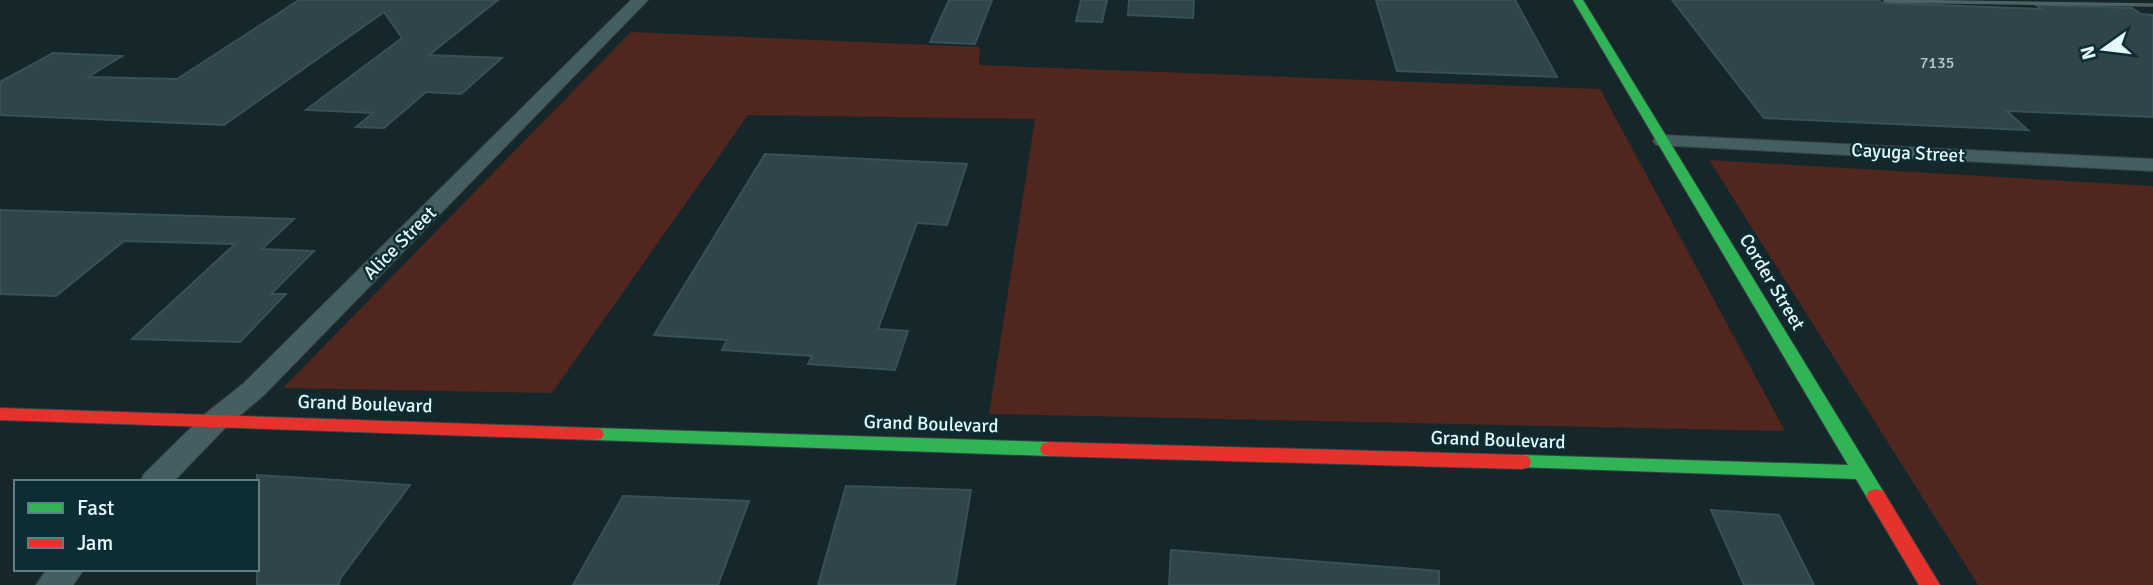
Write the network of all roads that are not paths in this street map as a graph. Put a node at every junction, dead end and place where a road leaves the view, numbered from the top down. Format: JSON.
{"nodes":[{"id":1,"x":640,"y":0,"type":"edge"},
{"id":2,"x":1578,"y":0,"type":"edge"},
{"id":3,"x":1662,"y":141,"type":"junction"},
{"id":4,"x":2153,"y":165,"type":"edge"},
{"id":5,"x":0,"y":414,"type":"edge"},
{"id":6,"x":215,"y":421,"type":"junction"},
{"id":7,"x":1861,"y":472,"type":"junction"},
{"id":8,"x":157,"y":480,"type":"edge"},
{"id":9,"x":66,"y":571,"type":"edge"},
{"id":10,"x":52,"y":585,"type":"edge"},
{"id":11,"x":1930,"y":585,"type":"edge"}],
"edges":[{"from":1,"to":6,"type":"street","name":"Alice Street"},
{"from":2,"to":3,"type":"street","name":"Corder Street"},
{"from":3,"to":4,"type":"street","name":"Cayuga Street"},
{"from":3,"to":7,"type":"street","name":"Corder Street"},
{"from":5,"to":6,"type":"street","name":"Grand Boulevard"},
{"from":6,"to":7,"type":"street","name":"Grand Boulevard"},
{"from":6,"to":8,"type":"street","name":"Alice Street"},
{"from":7,"to":11,"type":"street","name":"Corder Street"},
{"from":9,"to":10,"type":"street"}]}
